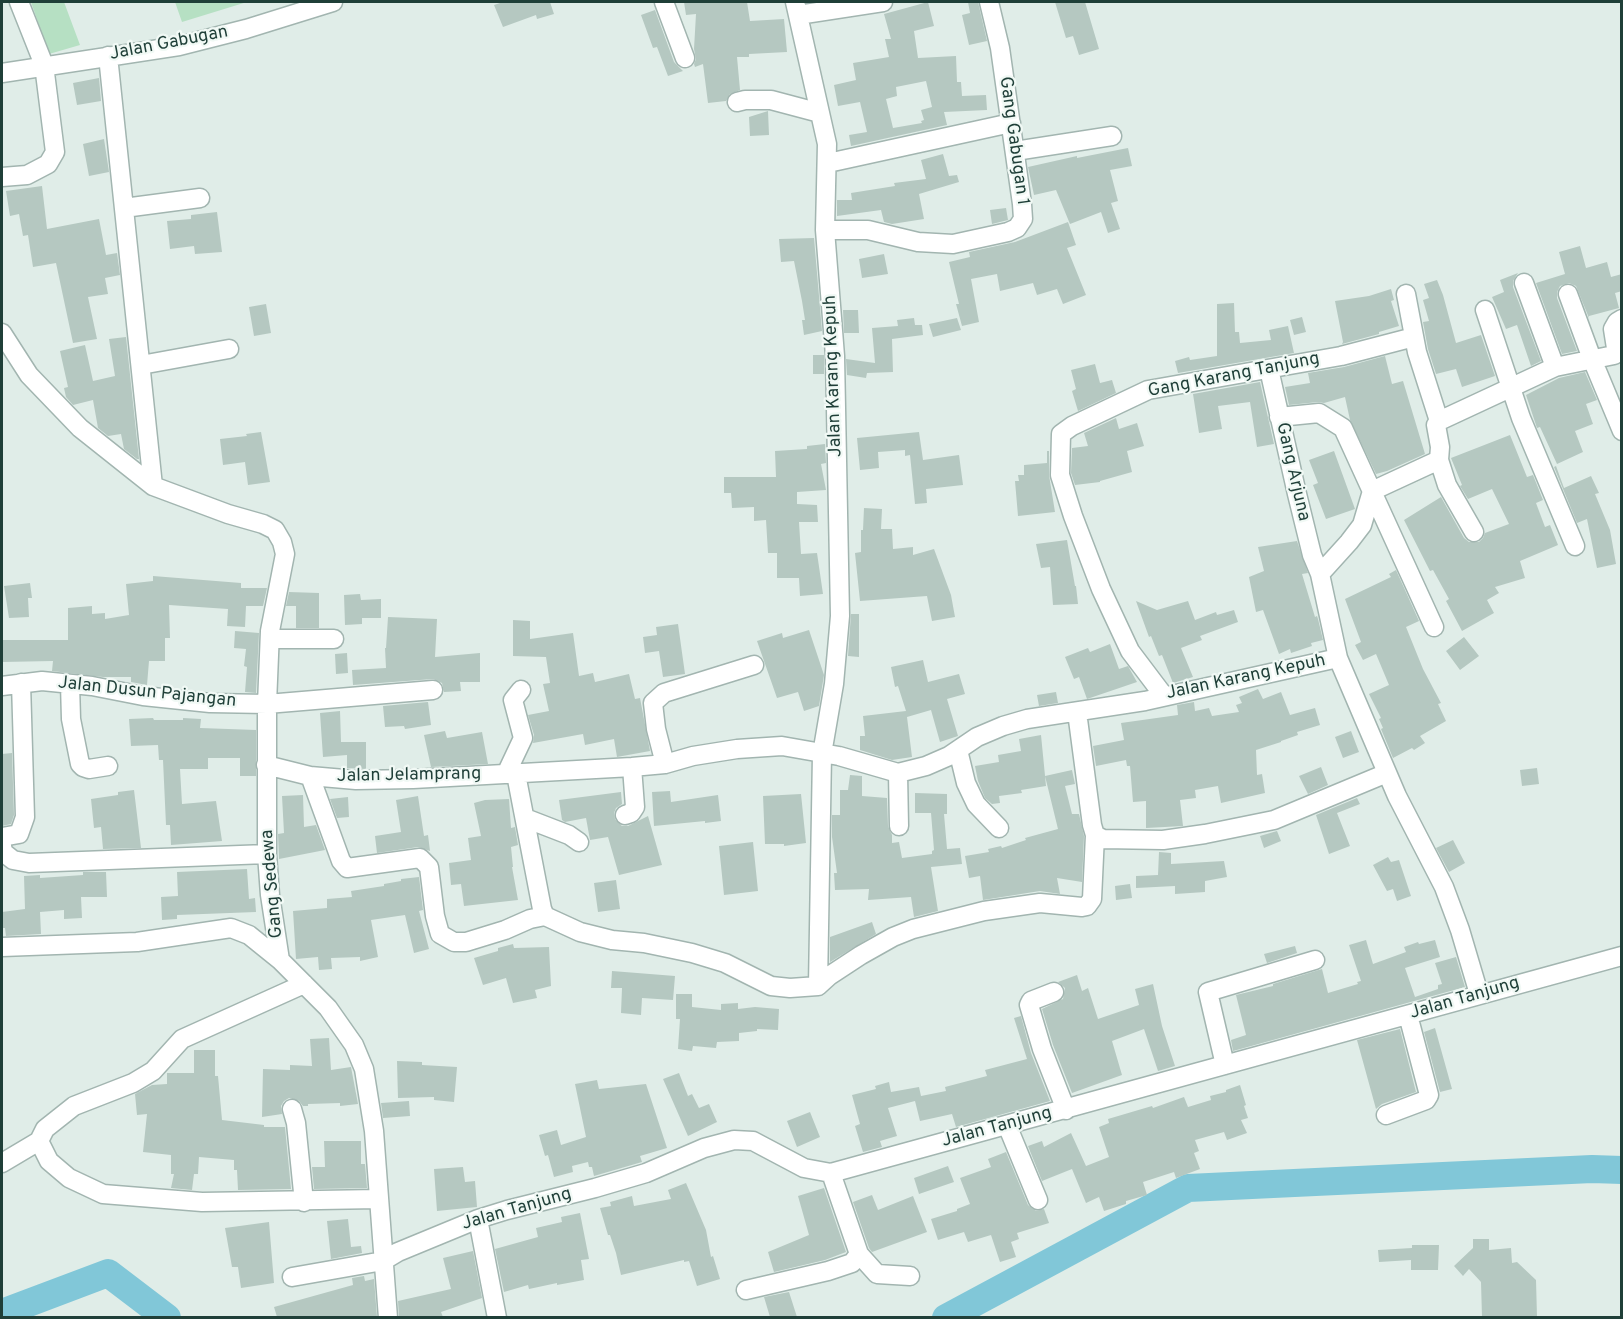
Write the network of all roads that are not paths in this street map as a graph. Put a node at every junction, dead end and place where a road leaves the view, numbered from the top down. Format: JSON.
{"nodes":[{"id":1,"x":19,"y":2,"type":"edge"},
{"id":2,"x":333,"y":2,"type":"edge"},
{"id":3,"x":664,"y":2,"type":"edge"},
{"id":4,"x":884,"y":2,"type":"edge"},
{"id":5,"x":989,"y":2,"type":"edge"},
{"id":6,"x":797,"y":8,"type":"edge"},
{"id":7,"x":108,"y":56,"type":"junction"},
{"id":8,"x":685,"y":58,"type":"dead end"},
{"id":9,"x":44,"y":65,"type":"junction"},
{"id":10,"x":2,"y":73,"type":"edge"},
{"id":11,"x":737,"y":102,"type":"dead end"},
{"id":12,"x":820,"y":113,"type":"junction"},
{"id":13,"x":1011,"y":123,"type":"junction"},
{"id":14,"x":1112,"y":136,"type":"dead end"},
{"id":15,"x":1016,"y":151,"type":"junction"},
{"id":16,"x":828,"y":163,"type":"junction"},
{"id":17,"x":2,"y":177,"type":"edge"},
{"id":18,"x":200,"y":198,"type":"dead end"},
{"id":19,"x":124,"y":208,"type":"junction"},
{"id":20,"x":825,"y":230,"type":"junction"},
{"id":21,"x":1524,"y":283,"type":"dead end"},
{"id":22,"x":1406,"y":294,"type":"dead end"},
{"id":23,"x":1568,"y":294,"type":"dead end"},
{"id":24,"x":1485,"y":310,"type":"dead end"},
{"id":25,"x":1622,"y":319,"type":"edge"},
{"id":26,"x":2,"y":333,"type":"edge"},
{"id":27,"x":1414,"y":337,"type":"junction"},
{"id":28,"x":229,"y":349,"type":"dead end"},
{"id":29,"x":1592,"y":359,"type":"junction"},
{"id":30,"x":141,"y":365,"type":"junction"},
{"id":31,"x":1556,"y":367,"type":"junction"},
{"id":32,"x":1269,"y":369,"type":"junction"},
{"id":33,"x":1511,"y":387,"type":"junction"},
{"id":34,"x":1279,"y":417,"type":"junction"},
{"id":35,"x":1439,"y":421,"type":"junction"},
{"id":36,"x":1622,"y":431,"type":"edge"},
{"id":37,"x":1439,"y":460,"type":"junction"},
{"id":38,"x":153,"y":486,"type":"junction"},
{"id":39,"x":1372,"y":491,"type":"junction"},
{"id":40,"x":1474,"y":532,"type":"dead end"},
{"id":41,"x":1575,"y":546,"type":"dead end"},
{"id":42,"x":1320,"y":574,"type":"junction"},
{"id":43,"x":1434,"y":627,"type":"dead end"},
{"id":44,"x":270,"y":639,"type":"junction"},
{"id":45,"x":334,"y":639,"type":"dead end"},
{"id":46,"x":1338,"y":658,"type":"junction"},
{"id":47,"x":754,"y":665,"type":"dead end"},
{"id":48,"x":21,"y":684,"type":"junction"},
{"id":49,"x":70,"y":684,"type":"junction"},
{"id":50,"x":2,"y":687,"type":"edge"},
{"id":51,"x":433,"y":690,"type":"dead end"},
{"id":52,"x":521,"y":690,"type":"dead end"},
{"id":53,"x":1164,"y":696,"type":"junction"},
{"id":54,"x":267,"y":704,"type":"junction"},
{"id":55,"x":1077,"y":712,"type":"junction"},
{"id":56,"x":958,"y":750,"type":"junction"},
{"id":57,"x":822,"y":754,"type":"junction"},
{"id":58,"x":665,"y":764,"type":"junction"},
{"id":59,"x":266,"y":765,"type":"junction"},
{"id":60,"x":108,"y":766,"type":"dead end"},
{"id":61,"x":632,"y":767,"type":"junction"},
{"id":62,"x":898,"y":773,"type":"junction"},
{"id":63,"x":1387,"y":773,"type":"junction"},
{"id":64,"x":511,"y":774,"type":"junction"},
{"id":65,"x":310,"y":776,"type":"junction"},
{"id":66,"x":625,"y":815,"type":"dead end"},
{"id":67,"x":525,"y":818,"type":"junction"},
{"id":68,"x":899,"y":826,"type":"dead end"},
{"id":69,"x":999,"y":828,"type":"dead end"},
{"id":70,"x":1095,"y":836,"type":"junction"},
{"id":71,"x":2,"y":837,"type":"edge"},
{"id":72,"x":579,"y":842,"type":"dead end"},
{"id":73,"x":2,"y":846,"type":"edge"},
{"id":74,"x":267,"y":854,"type":"junction"},
{"id":75,"x":545,"y":916,"type":"junction"},
{"id":76,"x":2,"y":947,"type":"edge"},
{"id":77,"x":1622,"y":956,"type":"edge"},
{"id":78,"x":280,"y":960,"type":"junction"},
{"id":79,"x":1315,"y":960,"type":"dead end"},
{"id":80,"x":304,"y":984,"type":"junction"},
{"id":81,"x":818,"y":986,"type":"junction"},
{"id":82,"x":1054,"y":992,"type":"dead end"},
{"id":83,"x":1479,"y":994,"type":"junction"},
{"id":84,"x":1408,"y":1015,"type":"junction"},
{"id":85,"x":1225,"y":1065,"type":"junction"},
{"id":86,"x":292,"y":1109,"type":"dead end"},
{"id":87,"x":1065,"y":1110,"type":"junction"},
{"id":88,"x":1386,"y":1115,"type":"dead end"},
{"id":89,"x":1007,"y":1125,"type":"junction"},
{"id":90,"x":39,"y":1141,"type":"junction"},
{"id":91,"x":2,"y":1163,"type":"edge"},
{"id":92,"x":831,"y":1173,"type":"junction"},
{"id":93,"x":378,"y":1199,"type":"junction"},
{"id":94,"x":1038,"y":1200,"type":"dead end"},
{"id":95,"x":304,"y":1202,"type":"junction"},
{"id":96,"x":478,"y":1219,"type":"junction"},
{"id":97,"x":859,"y":1254,"type":"junction"},
{"id":98,"x":383,"y":1261,"type":"junction"},
{"id":99,"x":910,"y":1276,"type":"dead end"},
{"id":100,"x":292,"y":1277,"type":"dead end"},
{"id":101,"x":746,"y":1290,"type":"dead end"},
{"id":102,"x":388,"y":1317,"type":"edge"},
{"id":103,"x":497,"y":1317,"type":"edge"}],
"edges":[{"from":1,"to":9,"type":"street"},
{"from":2,"to":7,"type":"street","name":"Jalan Gabugan"},
{"from":3,"to":8,"type":"street"},
{"from":4,"to":6,"type":"street"},
{"from":5,"to":13,"type":"street","name":"Gang Gabugan 1"},
{"from":6,"to":12,"type":"street","name":"Jalan Karang Kepuh"},
{"from":7,"to":9,"type":"street","name":"Jalan Gabugan"},
{"from":7,"to":19,"type":"street"},
{"from":9,"to":10,"type":"street","name":"Jalan Gabugan"},
{"from":9,"to":17,"type":"street"},
{"from":11,"to":12,"type":"street"},
{"from":12,"to":16,"type":"street","name":"Jalan Karang Kepuh"},
{"from":13,"to":15,"type":"street","name":"Gang Gabugan 1"},
{"from":13,"to":16,"type":"street"},
{"from":14,"to":15,"type":"street"},
{"from":15,"to":20,"type":"street","name":"Gang Gabugan 1"},
{"from":16,"to":20,"type":"street","name":"Jalan Karang Kepuh"},
{"from":18,"to":19,"type":"street"},
{"from":19,"to":30,"type":"street"},
{"from":20,"to":57,"type":"street","name":"Jalan Karang Kepuh"},
{"from":21,"to":31,"type":"street"},
{"from":22,"to":27,"type":"street"},
{"from":23,"to":29,"type":"street"},
{"from":24,"to":33,"type":"street"},
{"from":25,"to":29,"type":"street"},
{"from":26,"to":38,"type":"street"},
{"from":27,"to":32,"type":"street","name":"Gang Karang Tanjung"},
{"from":27,"to":35,"type":"street"},
{"from":28,"to":30,"type":"street"},
{"from":29,"to":31,"type":"street"},
{"from":29,"to":36,"type":"street"},
{"from":30,"to":38,"type":"street"},
{"from":31,"to":33,"type":"street"},
{"from":32,"to":34,"type":"street","name":"Gang Arjuna"},
{"from":32,"to":53,"type":"street","name":"Gang Karang Tanjung"},
{"from":33,"to":35,"type":"street"},
{"from":33,"to":41,"type":"street"},
{"from":34,"to":39,"type":"street"},
{"from":34,"to":42,"type":"street","name":"Gang Arjuna"},
{"from":35,"to":37,"type":"street"},
{"from":37,"to":39,"type":"street"},
{"from":37,"to":40,"type":"street"},
{"from":38,"to":44,"type":"street"},
{"from":39,"to":42,"type":"street"},
{"from":39,"to":43,"type":"street"},
{"from":42,"to":46,"type":"street","name":"Jalan Karang Kepuh"},
{"from":44,"to":45,"type":"street"},
{"from":44,"to":54,"type":"street"},
{"from":46,"to":53,"type":"street","name":"Jalan Karang Kepuh"},
{"from":46,"to":63,"type":"street"},
{"from":47,"to":58,"type":"street"},
{"from":48,"to":49,"type":"street","name":"Jalan Dusun Pajangan"},
{"from":48,"to":50,"type":"street","name":"Jalan Dusun Pajangan"},
{"from":48,"to":71,"type":"street"},
{"from":49,"to":54,"type":"street","name":"Jalan Dusun Pajangan"},
{"from":49,"to":60,"type":"street"},
{"from":51,"to":54,"type":"street","name":"Jalan Dusun Pajangan"},
{"from":52,"to":64,"type":"street"},
{"from":53,"to":55,"type":"street","name":"Jalan Karang Kepuh"},
{"from":54,"to":59,"type":"street"},
{"from":55,"to":56,"type":"street","name":"Jalan Karang Kepuh"},
{"from":55,"to":70,"type":"street"},
{"from":56,"to":62,"type":"street","name":"Jalan Karang Kepuh"},
{"from":56,"to":69,"type":"street"},
{"from":57,"to":58,"type":"street","name":"Jalan Karang Kepuh"},
{"from":57,"to":62,"type":"street","name":"Jalan Karang Kepuh"},
{"from":57,"to":81,"type":"street"},
{"from":58,"to":61,"type":"street","name":"Jalan Karang Kepuh"},
{"from":59,"to":65,"type":"street","name":"Jalan Jelamprang"},
{"from":59,"to":74,"type":"street","name":"Gang Sedewa"},
{"from":61,"to":64,"type":"street","name":"Jalan Karang Kepuh"},
{"from":61,"to":66,"type":"street"},
{"from":62,"to":68,"type":"street"},
{"from":63,"to":70,"type":"street"},
{"from":63,"to":83,"type":"street"},
{"from":64,"to":65,"type":"street","name":"Jalan Jelamprang"},
{"from":64,"to":67,"type":"street"},
{"from":65,"to":75,"type":"street"},
{"from":67,"to":72,"type":"street"},
{"from":67,"to":75,"type":"street"},
{"from":70,"to":81,"type":"street"},
{"from":73,"to":74,"type":"street"},
{"from":74,"to":78,"type":"street","name":"Gang Sedewa"},
{"from":75,"to":81,"type":"street"},
{"from":76,"to":78,"type":"street"},
{"from":77,"to":83,"type":"street","name":"Jalan Tanjung"},
{"from":78,"to":80,"type":"street","name":"Gang Sedewa"},
{"from":79,"to":85,"type":"street"},
{"from":80,"to":90,"type":"street"},
{"from":80,"to":93,"type":"street","name":"Gang Sedewa"},
{"from":82,"to":87,"type":"street"},
{"from":83,"to":84,"type":"street","name":"Jalan Tanjung"},
{"from":84,"to":85,"type":"street","name":"Jalan Tanjung"},
{"from":84,"to":88,"type":"street"},
{"from":85,"to":87,"type":"street","name":"Jalan Tanjung"},
{"from":86,"to":95,"type":"street"},
{"from":87,"to":89,"type":"street","name":"Jalan Tanjung"},
{"from":89,"to":92,"type":"street","name":"Jalan Tanjung"},
{"from":89,"to":94,"type":"street"},
{"from":90,"to":91,"type":"street"},
{"from":90,"to":95,"type":"street"},
{"from":92,"to":96,"type":"street","name":"Jalan Tanjung"},
{"from":92,"to":97,"type":"street"},
{"from":93,"to":95,"type":"street"},
{"from":93,"to":98,"type":"street","name":"Gang Sedewa"},
{"from":96,"to":98,"type":"street","name":"Jalan Tanjung"},
{"from":96,"to":103,"type":"street"},
{"from":97,"to":99,"type":"street"},
{"from":97,"to":101,"type":"street"},
{"from":98,"to":100,"type":"street","name":"Jalan Tanjung"},
{"from":98,"to":102,"type":"street","name":"Gang Sedewa"}]}
